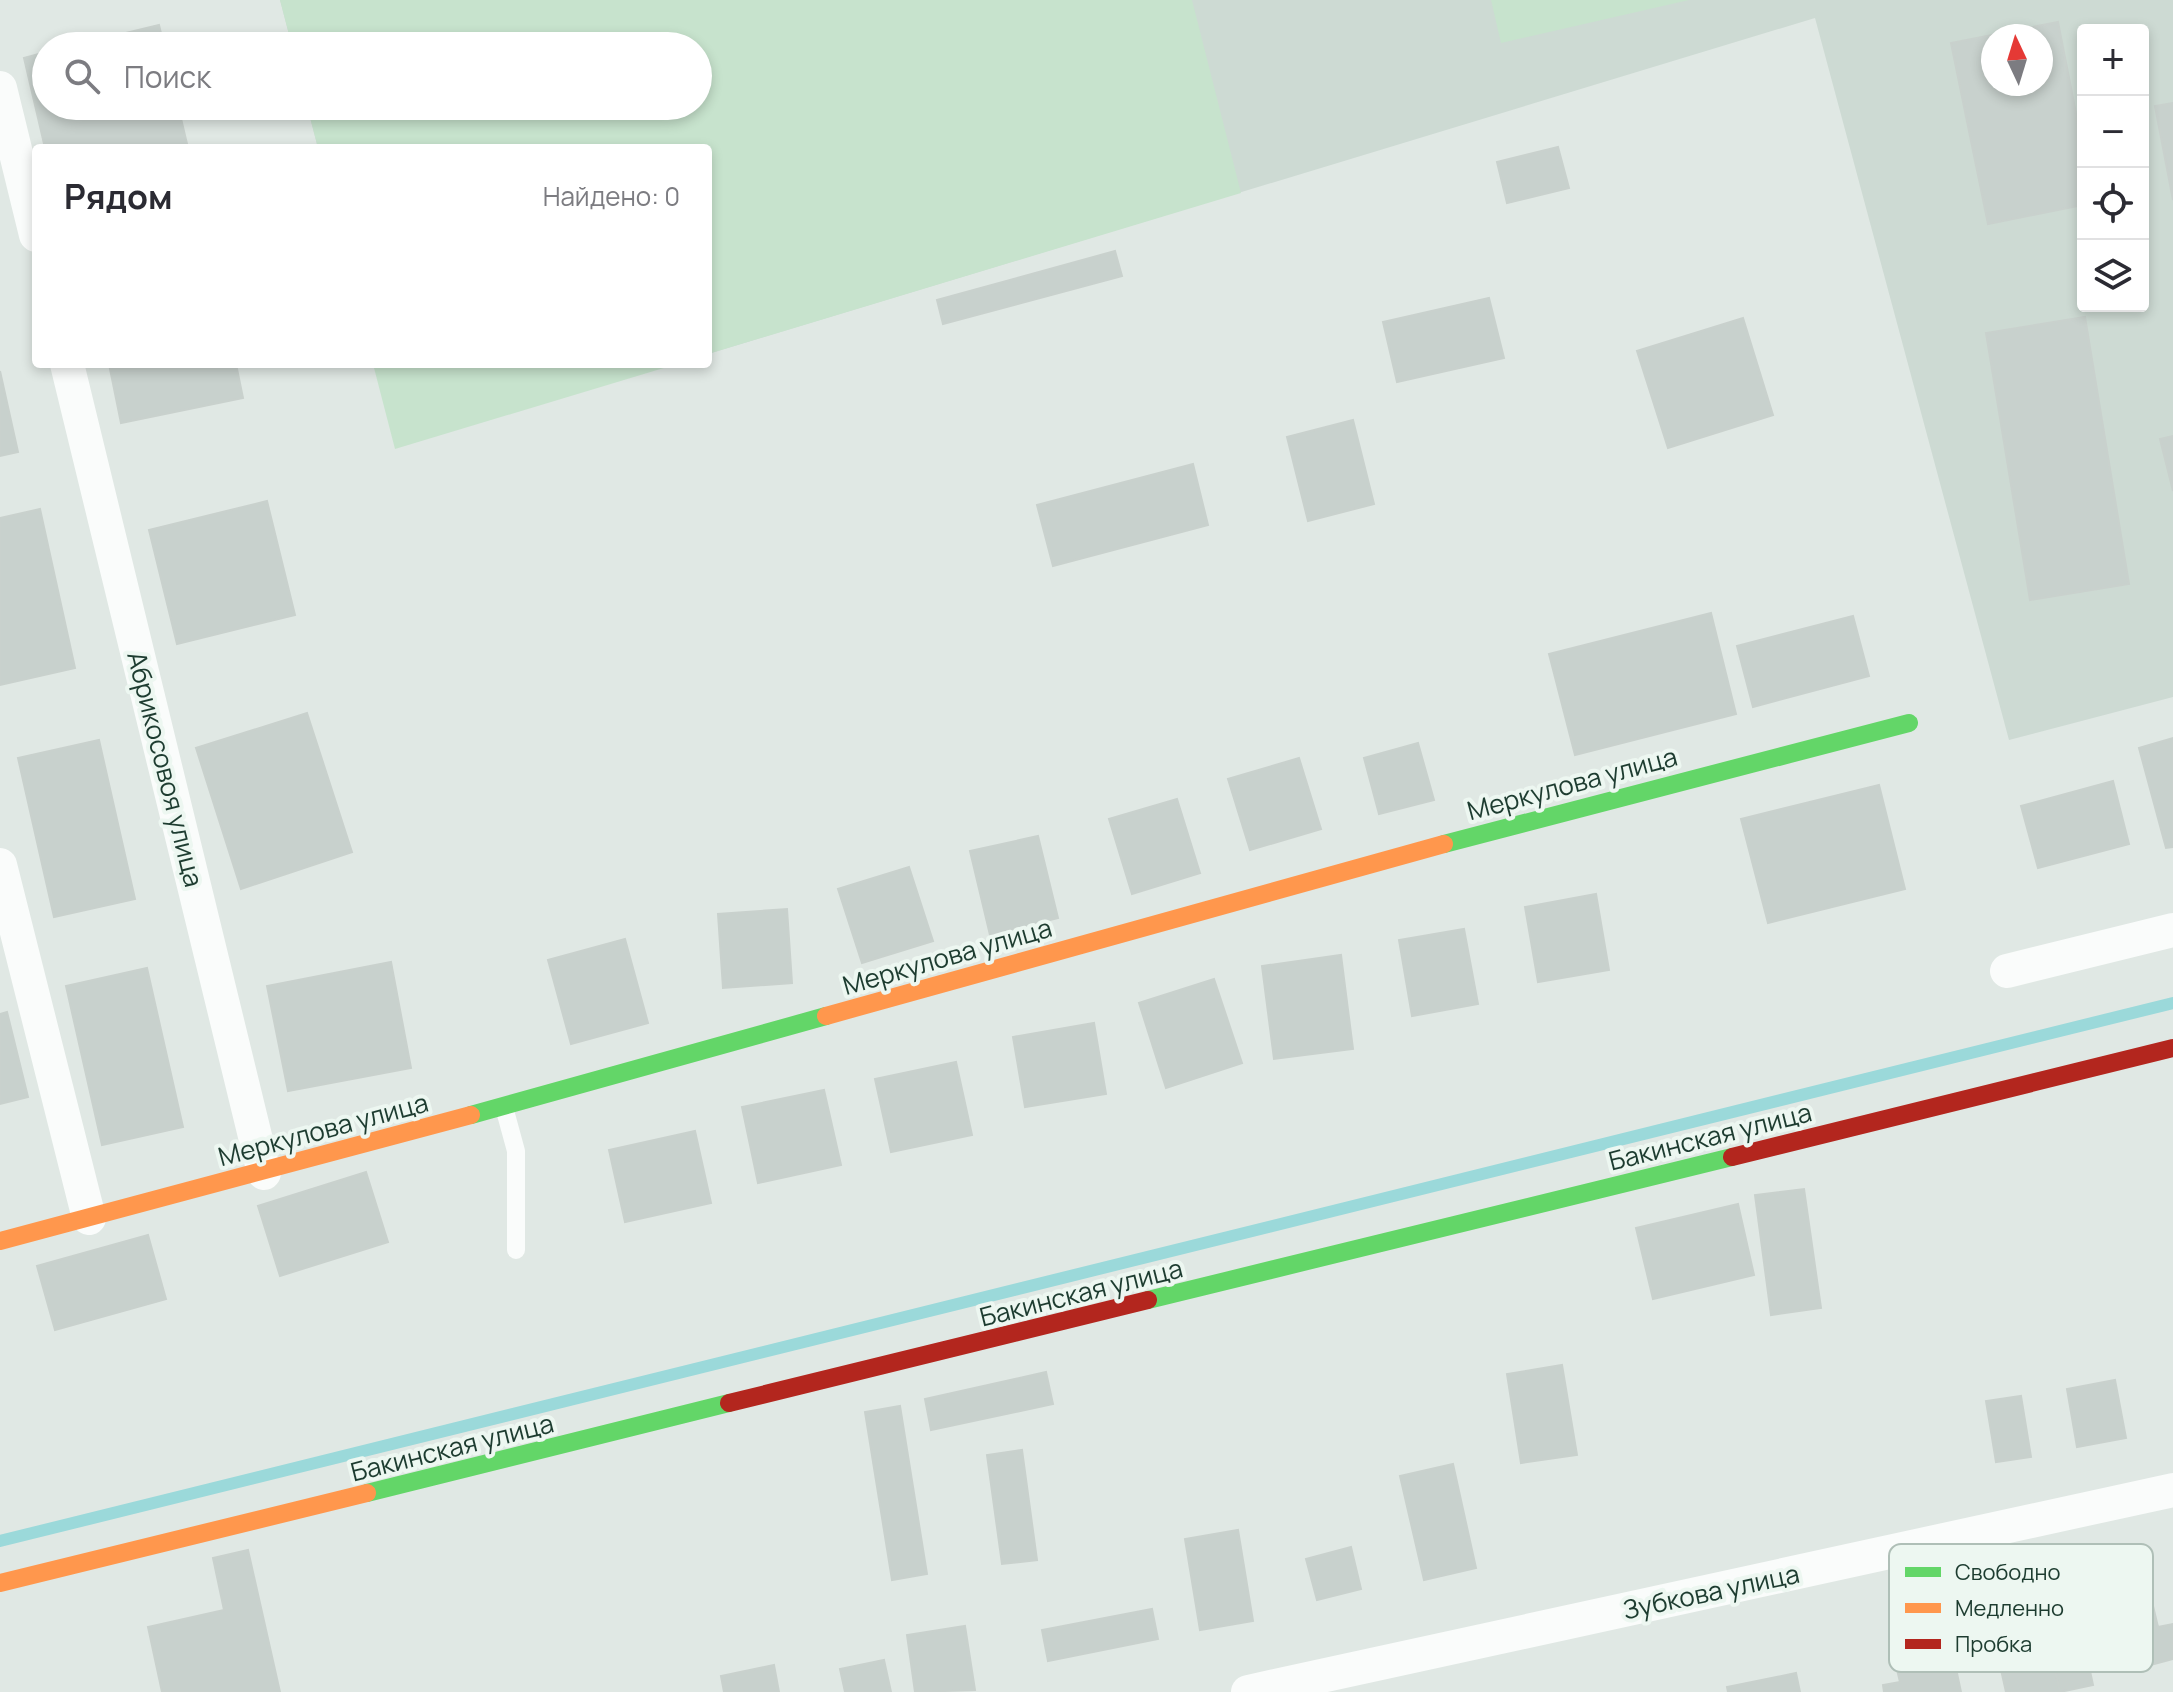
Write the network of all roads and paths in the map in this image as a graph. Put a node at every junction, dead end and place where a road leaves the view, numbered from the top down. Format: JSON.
{"nodes":[{"id":1,"x":0,"y":88,"type":"edge"},
{"id":2,"x":32,"y":219,"type":"edge"},
{"id":3,"x":68,"y":368,"type":"edge"},
{"id":4,"x":1909,"y":723,"type":"dead end"},
{"id":5,"x":0,"y":865,"type":"edge"},
{"id":6,"x":2173,"y":930,"type":"edge"},
{"id":7,"x":2007,"y":971,"type":"dead end"},
{"id":8,"x":2173,"y":1048,"type":"edge"},
{"id":9,"x":504,"y":1106,"type":"junction"},
{"id":10,"x":264,"y":1173,"type":"junction"},
{"id":11,"x":89,"y":1218,"type":"junction"},
{"id":12,"x":0,"y":1241,"type":"edge"},
{"id":13,"x":516,"y":1250,"type":"dead end"},
{"id":14,"x":2173,"y":1490,"type":"edge"},
{"id":15,"x":1926,"y":1544,"type":"edge"},
{"id":16,"x":1889,"y":1552,"type":"edge"},
{"id":17,"x":0,"y":1583,"type":"edge"},
{"id":18,"x":1248,"y":1692,"type":"edge"}],
"edges":[{"from":1,"to":2,"type":"street"},
{"from":3,"to":10,"type":"street","name":"Абрикосовоя улица"},
{"from":4,"to":9,"type":"street","name":"Меркулова улица"},
{"from":5,"to":11,"type":"street"},
{"from":6,"to":7,"type":"street"},
{"from":8,"to":17,"type":"street","name":"Бакинская улица"},
{"from":9,"to":10,"type":"street","name":"Меркулова улица"},
{"from":9,"to":13,"type":"lane"},
{"from":10,"to":11,"type":"street","name":"Меркулова улица"},
{"from":11,"to":12,"type":"street","name":"Меркулова улица"},
{"from":14,"to":15,"type":"street","name":"Зубкова улица"},
{"from":16,"to":18,"type":"street","name":"Зубкова улица"}]}
